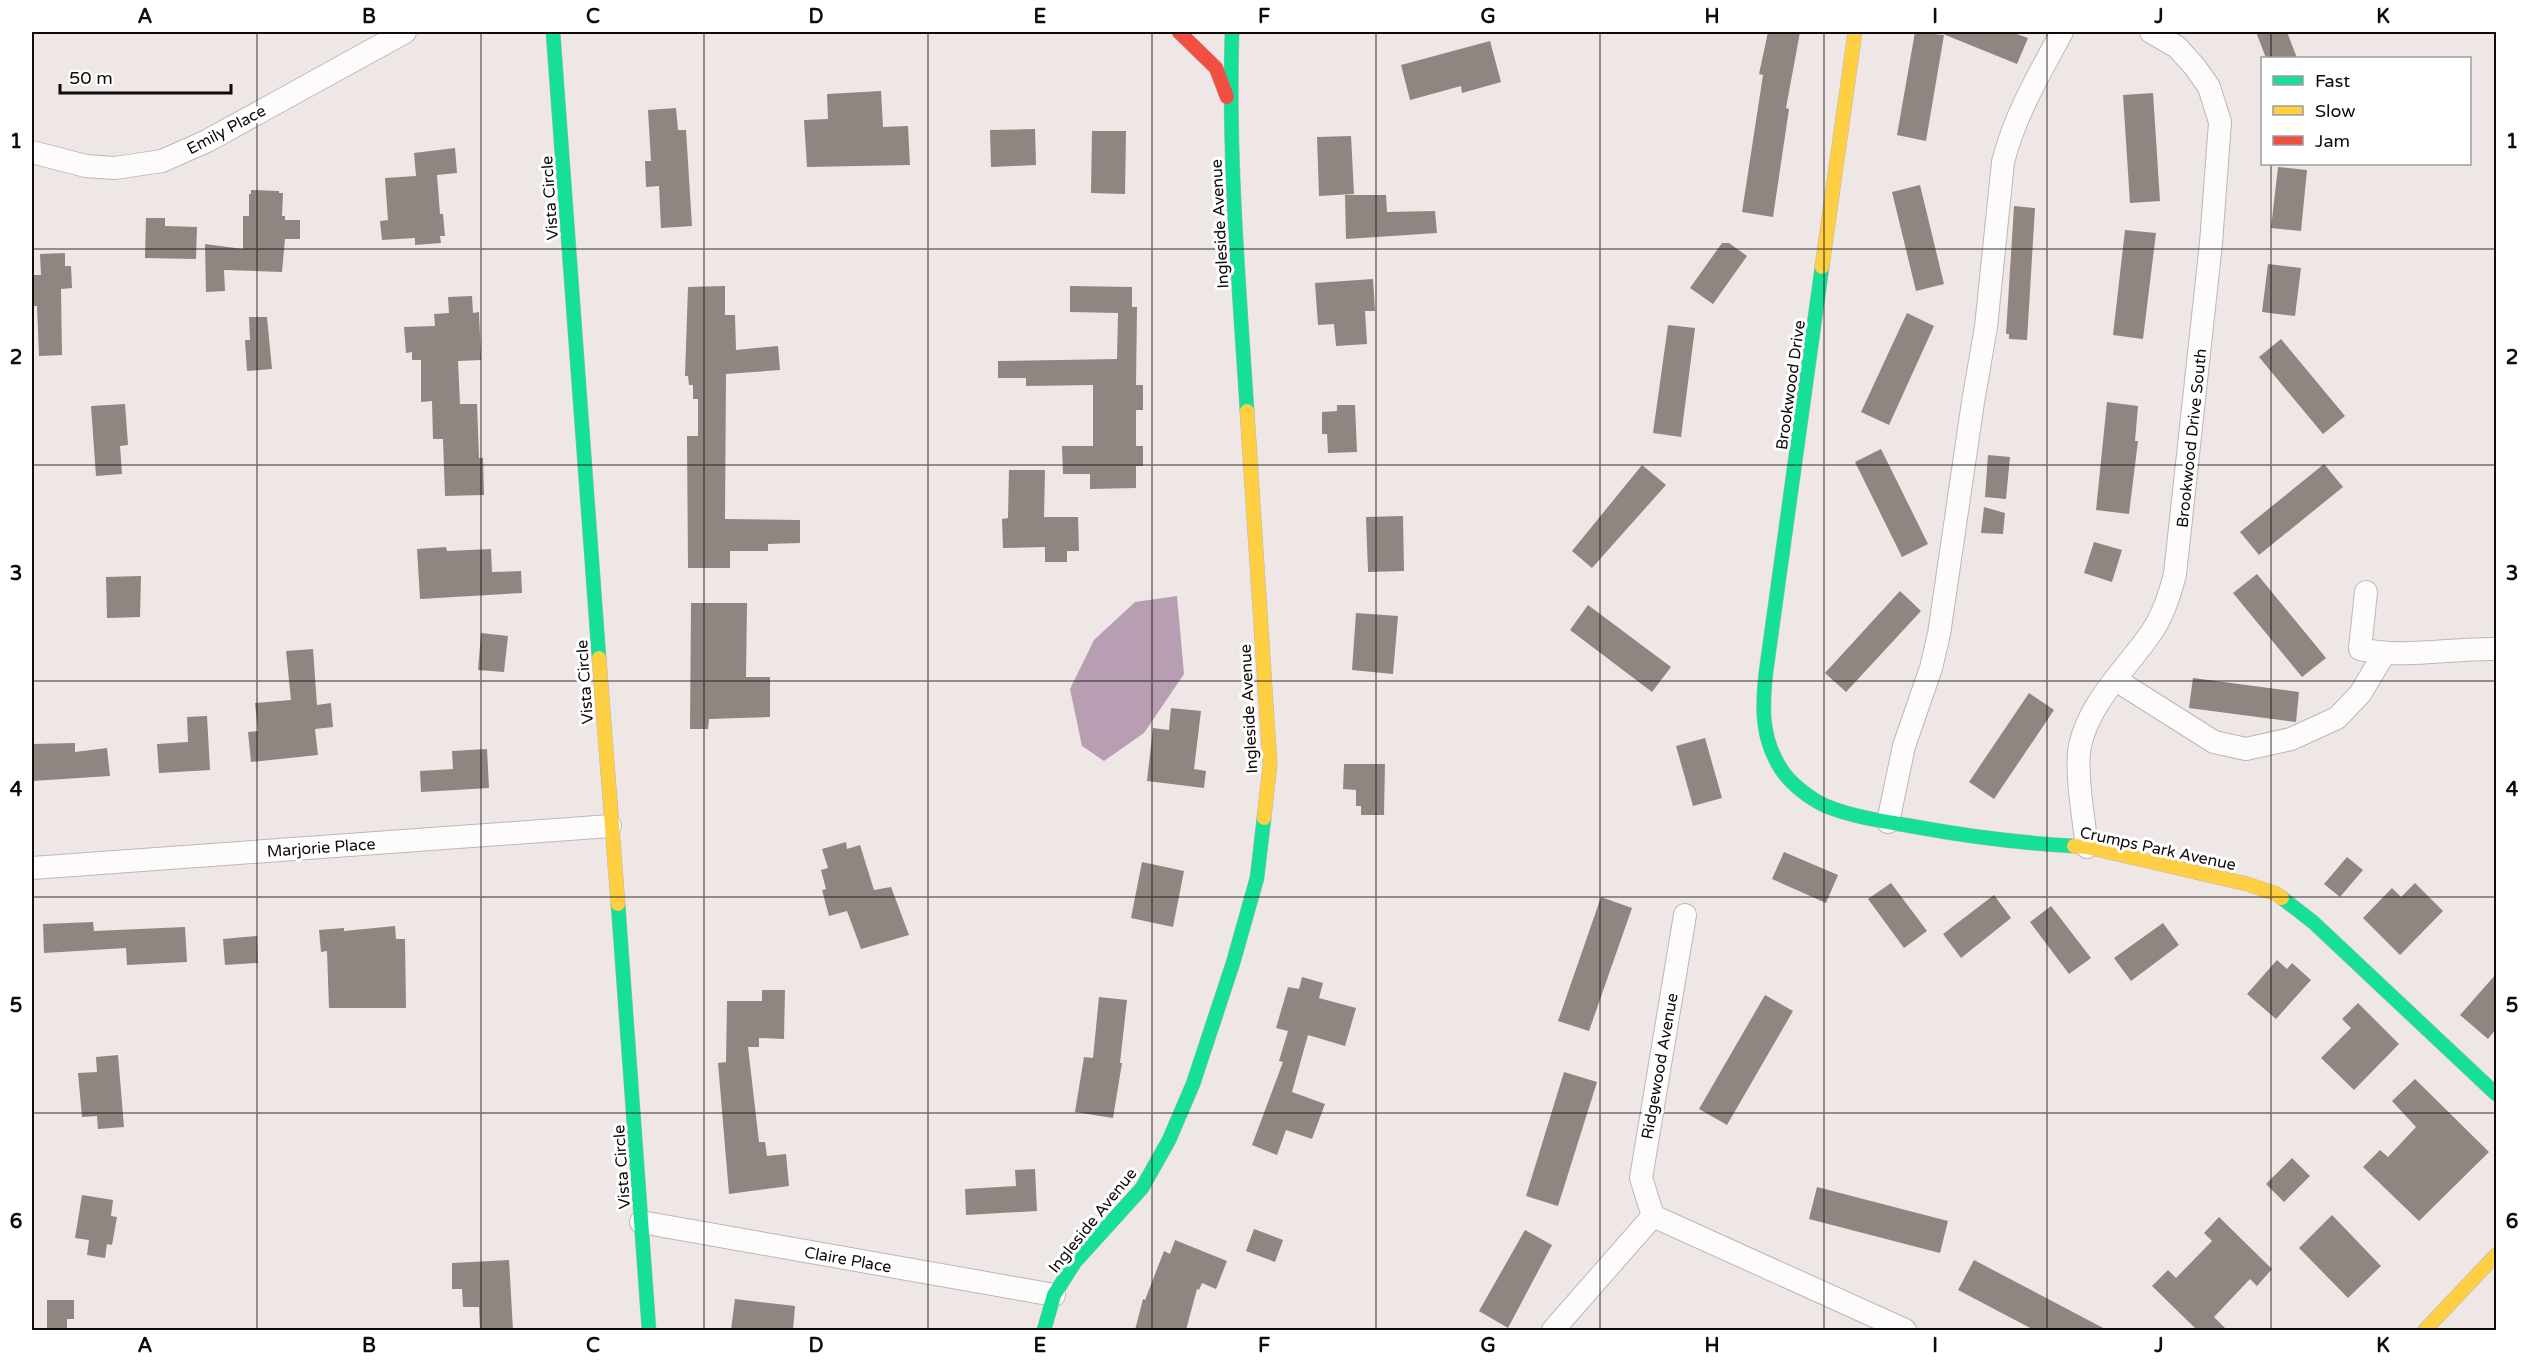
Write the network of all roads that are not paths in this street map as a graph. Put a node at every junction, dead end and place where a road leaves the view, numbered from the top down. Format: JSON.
{"nodes":[{"id":1,"x":405,"y":32,"type":"edge"},
{"id":2,"x":553,"y":32,"type":"edge"},
{"id":3,"x":1179,"y":32,"type":"edge"},
{"id":4,"x":1232,"y":32,"type":"edge"},
{"id":5,"x":1855,"y":32,"type":"edge"},
{"id":6,"x":2062,"y":32,"type":"edge"},
{"id":7,"x":2151,"y":32,"type":"edge"},
{"id":8,"x":1230,"y":104,"type":"junction"},
{"id":9,"x":32,"y":152,"type":"edge"},
{"id":10,"x":2366,"y":592,"type":"dead end"},
{"id":11,"x":2496,"y":649,"type":"edge"},
{"id":12,"x":2384,"y":654,"type":"junction"},
{"id":13,"x":2116,"y":680,"type":"junction"},
{"id":14,"x":1768,"y":743,"type":"joint"},
{"id":15,"x":1888,"y":822,"type":"junction"},
{"id":16,"x":610,"y":826,"type":"junction"},
{"id":17,"x":2087,"y":847,"type":"junction"},
{"id":18,"x":32,"y":868,"type":"edge"},
{"id":19,"x":1685,"y":915,"type":"dead end"},
{"id":20,"x":2496,"y":1094,"type":"edge"},
{"id":21,"x":1653,"y":1216,"type":"junction"},
{"id":22,"x":641,"y":1222,"type":"junction"},
{"id":23,"x":2493,"y":1267,"type":"edge"},
{"id":24,"x":1054,"y":1295,"type":"junction"},
{"id":25,"x":649,"y":1330,"type":"edge"},
{"id":26,"x":1044,"y":1330,"type":"edge"},
{"id":27,"x":1552,"y":1330,"type":"edge"},
{"id":28,"x":1905,"y":1330,"type":"edge"},
{"id":29,"x":2425,"y":1330,"type":"edge"}],
"edges":[{"from":1,"to":9,"type":"street","name":"Emily Place"},
{"from":2,"to":16,"type":"street","name":"Vista Circle"},
{"from":3,"to":8,"type":"street"},
{"from":4,"to":8,"type":"street","name":"Ingleside Avenue"},
{"from":5,"to":14,"type":"street","name":"Brookwood Drive"},
{"from":6,"to":15,"type":"street"},
{"from":7,"to":13,"type":"street","name":"Brookwood Drive South"},
{"from":8,"to":24,"type":"street","name":"Ingleside Avenue"},
{"from":10,"to":12,"type":"street"},
{"from":11,"to":12,"type":"street"},
{"from":12,"to":13,"type":"street"},
{"from":13,"to":17,"type":"street","name":"Brookwood Drive South"},
{"from":14,"to":15,"type":"street","name":"Crumps Park Avenue"},
{"from":15,"to":17,"type":"street","name":"Crumps Park Avenue"},
{"from":16,"to":18,"type":"street","name":"Marjorie Place"},
{"from":16,"to":22,"type":"street","name":"Vista Circle"},
{"from":17,"to":20,"type":"street","name":"Crumps Park Avenue"},
{"from":19,"to":21,"type":"street","name":"Ridgewood Avenue"},
{"from":21,"to":27,"type":"street"},
{"from":21,"to":28,"type":"street"},
{"from":22,"to":24,"type":"street","name":"Claire Place"},
{"from":22,"to":25,"type":"street","name":"Vista Circle"},
{"from":23,"to":29,"type":"street"},
{"from":24,"to":26,"type":"street","name":"Ingleside Avenue"}]}
